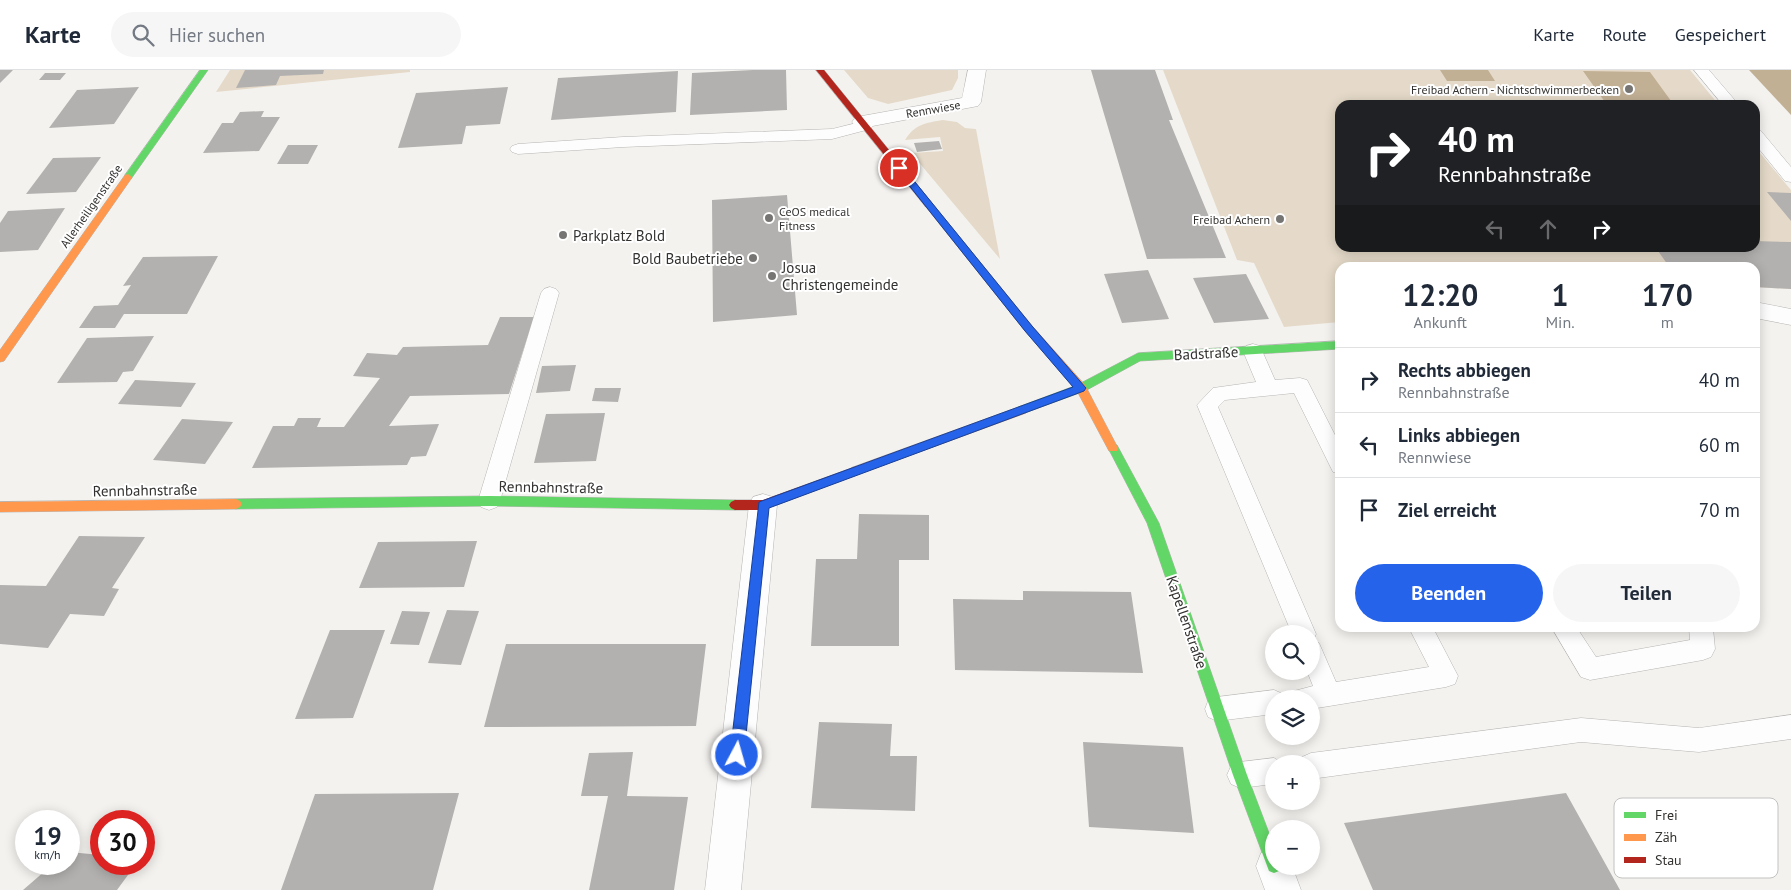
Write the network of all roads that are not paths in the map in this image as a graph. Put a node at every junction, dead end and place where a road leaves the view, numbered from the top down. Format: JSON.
{"nodes":[{"id":1,"x":204,"y":70,"type":"edge"},
{"id":2,"x":820,"y":70,"type":"edge"},
{"id":3,"x":977,"y":70,"type":"edge"},
{"id":4,"x":1702,"y":70,"type":"edge"},
{"id":5,"x":1727,"y":100,"type":"edge"},
{"id":6,"x":864,"y":124,"type":"junction"},
{"id":7,"x":1760,"y":140,"type":"edge"},
{"id":8,"x":518,"y":149,"type":"dead end"},
{"id":9,"x":1791,"y":177,"type":"edge"},
{"id":10,"x":550,"y":293,"type":"dead end"},
{"id":11,"x":1760,"y":311,"type":"edge"},
{"id":12,"x":1791,"y":317,"type":"edge"},
{"id":13,"x":1335,"y":345,"type":"edge"},
{"id":14,"x":1253,"y":351,"type":"junction"},
{"id":15,"x":0,"y":358,"type":"edge"},
{"id":16,"x":1268,"y":387,"type":"junction"},
{"id":17,"x":1081,"y":388,"type":"junction"},
{"id":18,"x":1335,"y":456,"type":"edge"},
{"id":19,"x":489,"y":501,"type":"junction"},
{"id":20,"x":763,"y":505,"type":"junction"},
{"id":21,"x":0,"y":507,"type":"edge"},
{"id":22,"x":1300,"y":625,"type":"edge"},
{"id":23,"x":1423,"y":632,"type":"edge"},
{"id":24,"x":1567,"y":632,"type":"edge"},
{"id":25,"x":1701,"y":632,"type":"edge"},
{"id":26,"x":1320,"y":672,"type":"edge"},
{"id":27,"x":1330,"y":696,"type":"junction"},
{"id":28,"x":1320,"y":697,"type":"edge"},
{"id":29,"x":1265,"y":703,"type":"edge"},
{"id":30,"x":1217,"y":709,"type":"junction"},
{"id":31,"x":1791,"y":727,"type":"edge"},
{"id":32,"x":1320,"y":765,"type":"edge"},
{"id":33,"x":1265,"y":772,"type":"edge"},
{"id":34,"x":1240,"y":775,"type":"junction"},
{"id":35,"x":1265,"y":842,"type":"edge"},
{"id":36,"x":1277,"y":875,"type":"edge"},
{"id":37,"x":723,"y":890,"type":"edge"},
{"id":38,"x":1283,"y":890,"type":"edge"}],
"edges":[{"from":1,"to":15,"type":"street","name":"Allerheiligenstraße"},
{"from":2,"to":6,"type":"street"},
{"from":3,"to":6,"type":"street","name":"Rennwiese"},
{"from":4,"to":5,"type":"lane"},
{"from":6,"to":8,"type":"lane"},
{"from":6,"to":17,"type":"street"},
{"from":7,"to":9,"type":"lane"},
{"from":10,"to":19,"type":"lane"},
{"from":11,"to":12,"type":"street"},
{"from":13,"to":14,"type":"street","name":"Badstraße"},
{"from":14,"to":16,"type":"lane"},
{"from":14,"to":17,"type":"street","name":"Badstraße"},
{"from":16,"to":18,"type":"lane"},
{"from":16,"to":22,"type":"lane"},
{"from":17,"to":20,"type":"street","name":"Rennbahnstraße"},
{"from":17,"to":30,"type":"street","name":"Kapellenstraße"},
{"from":19,"to":20,"type":"street","name":"Rennbahnstraße"},
{"from":19,"to":21,"type":"street","name":"Rennbahnstraße"},
{"from":20,"to":37,"type":"street"},
{"from":23,"to":27,"type":"lane"},
{"from":24,"to":25,"type":"lane"},
{"from":26,"to":27,"type":"lane"},
{"from":27,"to":28,"type":"lane"},
{"from":29,"to":30,"type":"lane"},
{"from":30,"to":34,"type":"street","name":"Kapellenstraße"},
{"from":31,"to":32,"type":"lane"},
{"from":33,"to":34,"type":"lane"},
{"from":34,"to":35,"type":"street","name":"Kapellenstraße"},
{"from":36,"to":38,"type":"street","name":"Kapellenstraße"}]}
